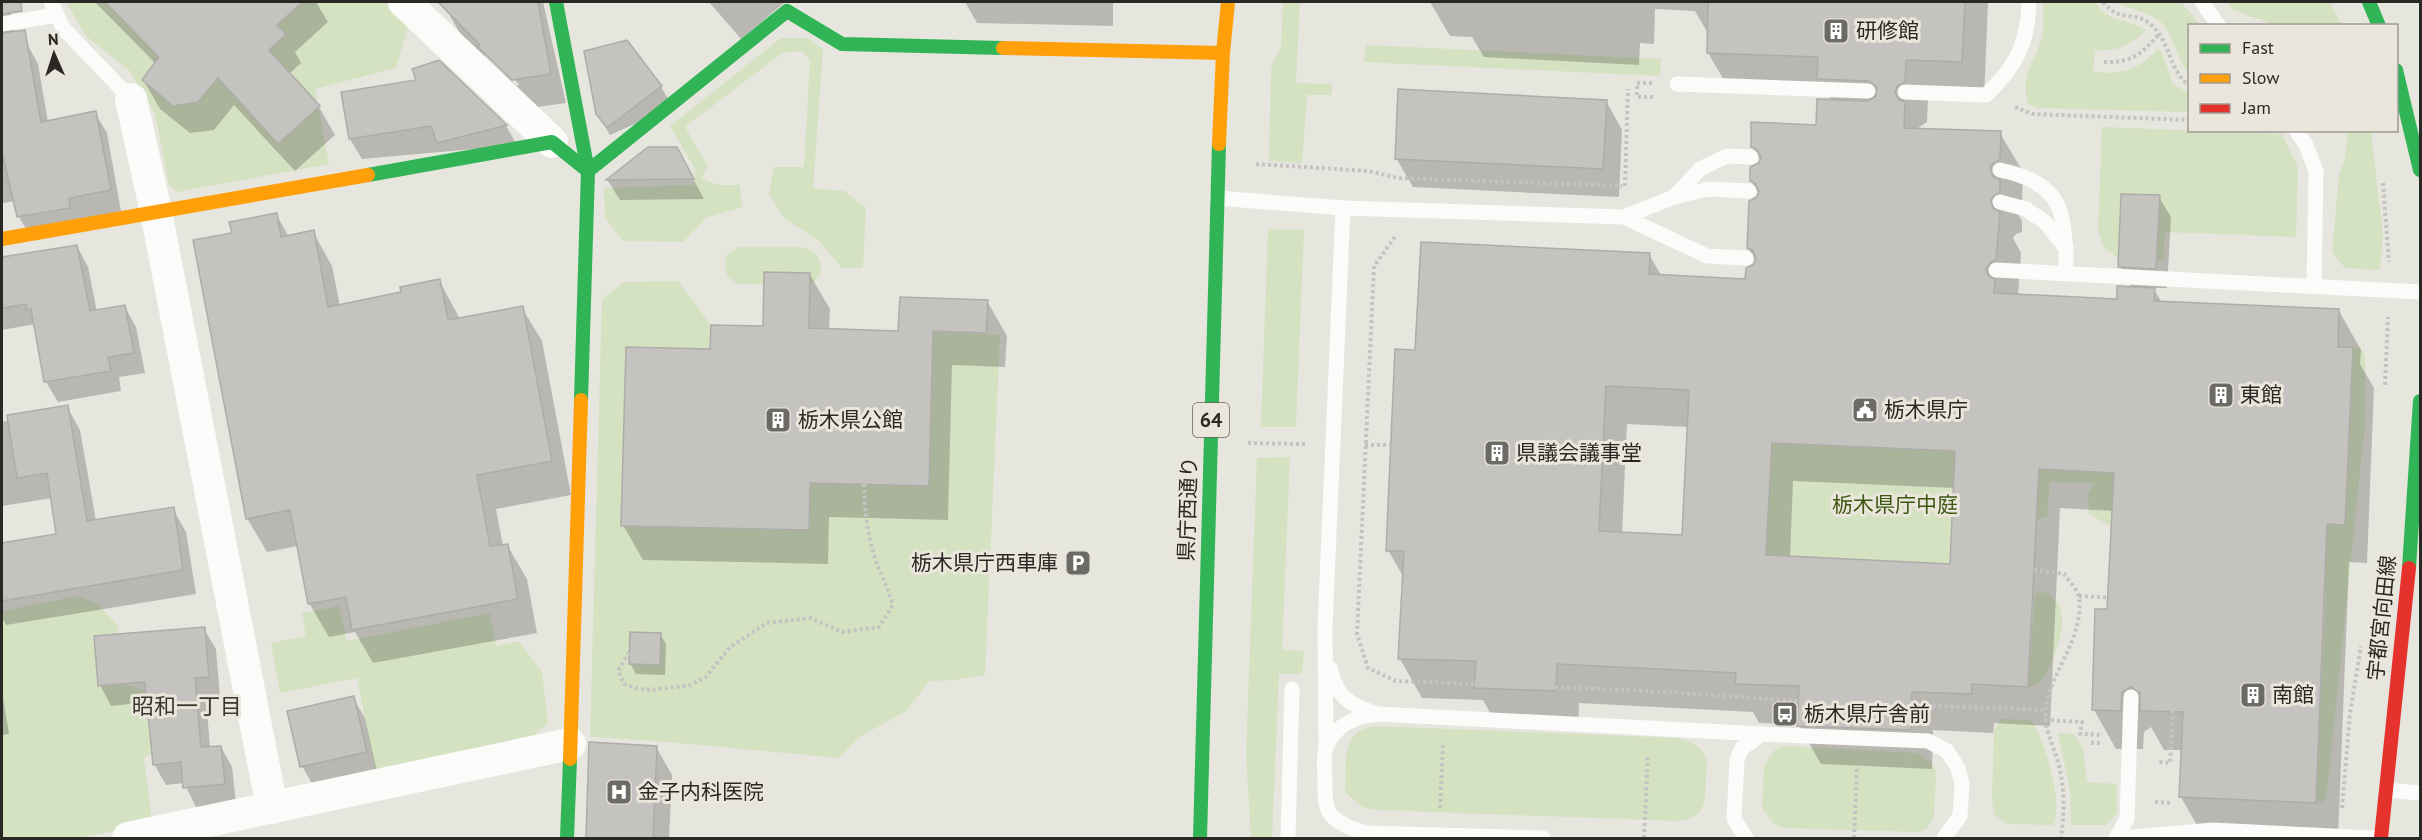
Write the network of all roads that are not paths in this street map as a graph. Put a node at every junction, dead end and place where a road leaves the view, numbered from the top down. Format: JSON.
{"nodes":[{"id":1,"x":404,"y":2,"type":"edge"},
{"id":2,"x":556,"y":2,"type":"edge"},
{"id":3,"x":1228,"y":2,"type":"edge"},
{"id":4,"x":2029,"y":2,"type":"edge"},
{"id":5,"x":2202,"y":2,"type":"edge"},
{"id":6,"x":2369,"y":2,"type":"edge"},
{"id":7,"x":788,"y":6,"type":"edge"},
{"id":8,"x":54,"y":8,"type":"edge"},
{"id":9,"x":2,"y":24,"type":"edge"},
{"id":10,"x":2218,"y":24,"type":"edge"},
{"id":11,"x":2378,"y":24,"type":"edge"},
{"id":12,"x":1222,"y":53,"type":"junction"},
{"id":13,"x":2398,"y":74,"type":"edge"},
{"id":14,"x":1677,"y":84,"type":"dead end"},
{"id":15,"x":1868,"y":91,"type":"dead end"},
{"id":16,"x":1905,"y":92,"type":"dead end"},
{"id":17,"x":132,"y":99,"type":"joint"},
{"id":18,"x":2297,"y":132,"type":"edge"},
{"id":19,"x":552,"y":142,"type":"junction"},
{"id":20,"x":2419,"y":150,"type":"edge"},
{"id":21,"x":1751,"y":157,"type":"dead end"},
{"id":22,"x":2000,"y":170,"type":"dead end"},
{"id":23,"x":588,"y":171,"type":"junction"},
{"id":24,"x":1749,"y":191,"type":"dead end"},
{"id":25,"x":1674,"y":197,"type":"junction"},
{"id":26,"x":1217,"y":198,"type":"junction"},
{"id":27,"x":2000,"y":202,"type":"dead end"},
{"id":28,"x":1343,"y":208,"type":"junction"},
{"id":29,"x":156,"y":212,"type":"junction"},
{"id":30,"x":1624,"y":217,"type":"junction"},
{"id":31,"x":2,"y":239,"type":"edge"},
{"id":32,"x":2066,"y":249,"type":"junction"},
{"id":33,"x":1746,"y":258,"type":"dead end"},
{"id":34,"x":1995,"y":270,"type":"dead end"},
{"id":35,"x":2066,"y":274,"type":"junction"},
{"id":36,"x":2314,"y":286,"type":"junction"},
{"id":37,"x":2421,"y":291,"type":"edge"},
{"id":38,"x":2421,"y":401,"type":"edge"},
{"id":39,"x":1325,"y":644,"type":"junction"},
{"id":40,"x":1292,"y":689,"type":"dead end"},
{"id":41,"x":2131,"y":697,"type":"dead end"},
{"id":42,"x":1378,"y":714,"type":"junction"},
{"id":43,"x":1762,"y":734,"type":"junction"},
{"id":44,"x":570,"y":744,"type":"junction"},
{"id":45,"x":1326,"y":749,"type":"junction"},
{"id":46,"x":2386,"y":790,"type":"junction"},
{"id":47,"x":2421,"y":793,"type":"edge"},
{"id":48,"x":272,"y":808,"type":"junction"},
{"id":49,"x":1417,"y":836,"type":"edge"},
{"id":50,"x":128,"y":838,"type":"edge"},
{"id":51,"x":567,"y":838,"type":"edge"},
{"id":52,"x":1200,"y":838,"type":"edge"},
{"id":53,"x":1288,"y":838,"type":"edge"},
{"id":54,"x":1543,"y":838,"type":"edge"},
{"id":55,"x":1746,"y":838,"type":"edge"},
{"id":56,"x":1944,"y":838,"type":"edge"},
{"id":57,"x":2116,"y":838,"type":"edge"},
{"id":58,"x":2122,"y":838,"type":"edge"},
{"id":59,"x":2373,"y":838,"type":"edge"},
{"id":60,"x":2381,"y":838,"type":"edge"}],
"edges":[{"from":1,"to":19,"type":"street"},
{"from":2,"to":23,"type":"street"},
{"from":3,"to":12,"type":"street","name":"県庁西通り","number":"64"},
{"from":4,"to":16,"type":"lane"},
{"from":5,"to":10,"type":"lane"},
{"from":6,"to":11,"type":"street"},
{"from":7,"to":12,"type":"street"},
{"from":7,"to":23,"type":"street"},
{"from":8,"to":9,"type":"lane"},
{"from":8,"to":17,"type":"lane"},
{"from":12,"to":26,"type":"street","name":"県庁西通り","number":"64"},
{"from":13,"to":20,"type":"street"},
{"from":14,"to":15,"type":"lane"},
{"from":17,"to":29,"type":"street"},
{"from":18,"to":36,"type":"lane"},
{"from":19,"to":23,"type":"street"},
{"from":19,"to":29,"type":"street"},
{"from":21,"to":25,"type":"lane"},
{"from":22,"to":32,"type":"lane"},
{"from":23,"to":44,"type":"street"},
{"from":24,"to":25,"type":"lane"},
{"from":25,"to":30,"type":"lane"},
{"from":26,"to":28,"type":"lane"},
{"from":26,"to":52,"type":"street","name":"県庁西通り","number":"64"},
{"from":27,"to":32,"type":"lane"},
{"from":28,"to":30,"type":"lane"},
{"from":28,"to":39,"type":"lane"},
{"from":29,"to":31,"type":"street"},
{"from":29,"to":48,"type":"street"},
{"from":30,"to":33,"type":"lane"},
{"from":32,"to":35,"type":"lane"},
{"from":34,"to":35,"type":"lane"},
{"from":35,"to":36,"type":"lane"},
{"from":36,"to":37,"type":"lane"},
{"from":38,"to":46,"type":"street","name":"宇都宮向田線"},
{"from":39,"to":42,"type":"lane"},
{"from":39,"to":45,"type":"lane"},
{"from":40,"to":53,"type":"lane"},
{"from":41,"to":57,"type":"lane"},
{"from":42,"to":43,"type":"lane"},
{"from":42,"to":45,"type":"lane"},
{"from":43,"to":55,"type":"lane"},
{"from":43,"to":56,"type":"lane"},
{"from":44,"to":48,"type":"street"},
{"from":44,"to":51,"type":"street"},
{"from":45,"to":49,"type":"lane"},
{"from":46,"to":47,"type":"lane"},
{"from":46,"to":60,"type":"street","name":"宇都宮向田線"},
{"from":48,"to":50,"type":"street"},
{"from":49,"to":54,"type":"lane"},
{"from":58,"to":59,"type":"lane"}]}
